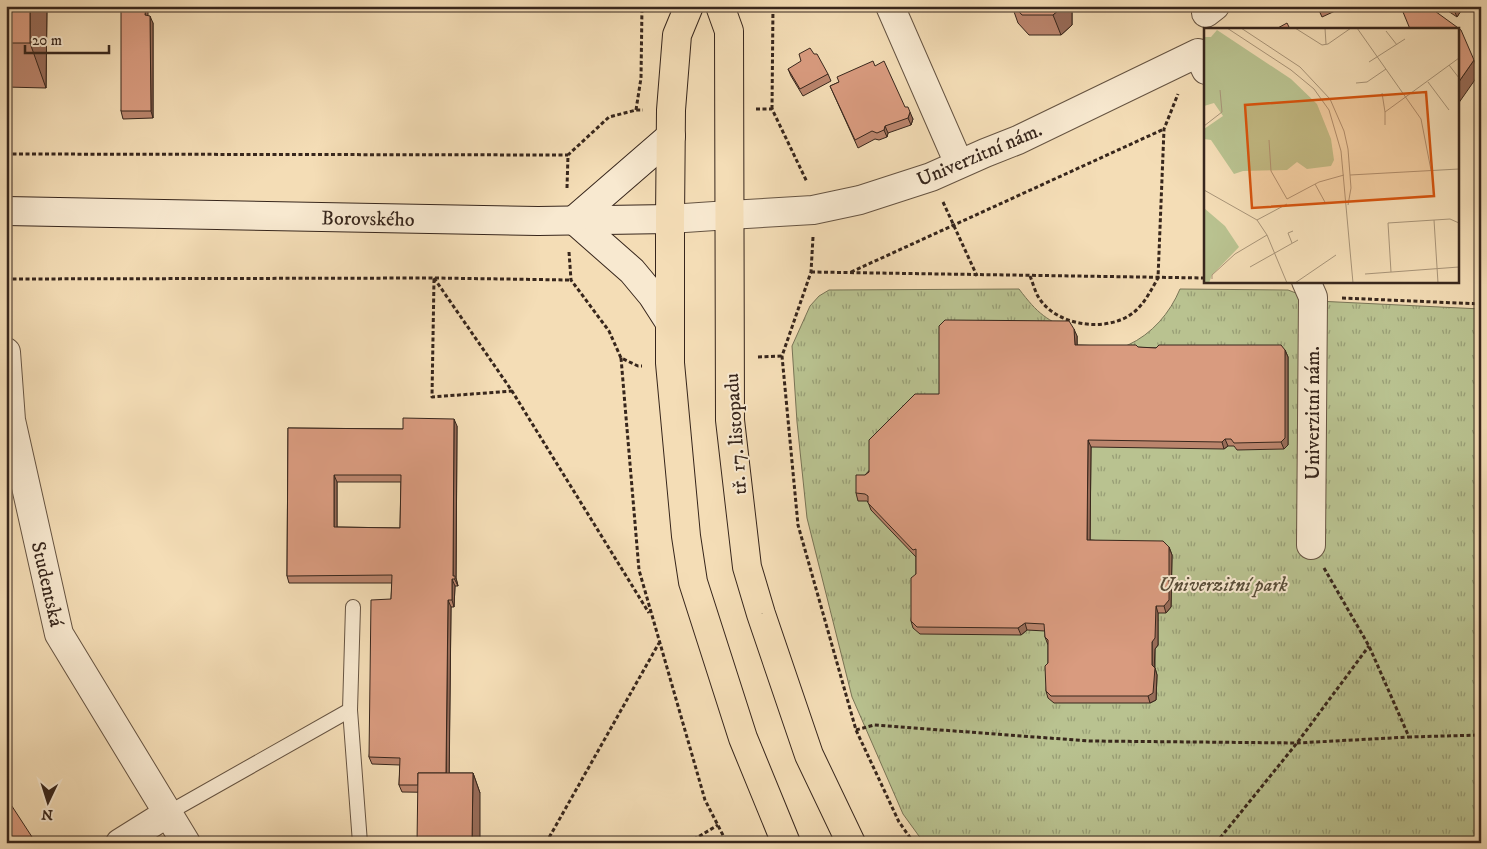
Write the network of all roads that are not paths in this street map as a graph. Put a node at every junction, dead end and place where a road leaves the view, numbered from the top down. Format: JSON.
{"nodes":[{"id":1,"x":690,"y":6,"type":"edge"},
{"id":2,"x":720,"y":6,"type":"edge"},
{"id":3,"x":890,"y":6,"type":"edge"},
{"id":4,"x":1204,"y":66,"type":"edge"},
{"id":5,"x":670,"y":136,"type":"junction"},
{"id":6,"x":959,"y":164,"type":"junction"},
{"id":7,"x":6,"y":211,"type":"edge"},
{"id":8,"x":729,"y":215,"type":"junction"},
{"id":9,"x":670,"y":219,"type":"junction"},
{"id":10,"x":574,"y":220,"type":"junction"},
{"id":11,"x":1310,"y":289,"type":"edge"},
{"id":12,"x":670,"y":323,"type":"junction"},
{"id":13,"x":6,"y":352,"type":"edge"},
{"id":14,"x":1311,"y":545,"type":"road end"},
{"id":15,"x":352,"y":607,"type":"dead end"},
{"id":16,"x":350,"y":710,"type":"junction"},
{"id":17,"x":168,"y":813,"type":"junction"},
{"id":18,"x":120,"y":843,"type":"edge"},
{"id":19,"x":186,"y":843,"type":"edge"},
{"id":20,"x":360,"y":843,"type":"edge"},
{"id":21,"x":786,"y":843,"type":"edge"},
{"id":22,"x":851,"y":843,"type":"edge"}],
"edges":[{"from":1,"to":5,"type":"main road"},
{"from":2,"to":8,"type":"main road","name":"tř. 17. listopadu"},
{"from":3,"to":6,"type":"street"},
{"from":4,"to":6,"type":"street","name":"Univerzitní nám."},
{"from":5,"to":9,"type":"main road"},
{"from":5,"to":10,"type":"street"},
{"from":6,"to":8,"type":"street","name":"Univerzitní nám."},
{"from":7,"to":10,"type":"street","name":"Borovského"},
{"from":8,"to":9,"type":"street","name":"Borovského"},
{"from":8,"to":22,"type":"main road","name":"tř. 17. listopadu"},
{"from":9,"to":10,"type":"street","name":"Borovského"},
{"from":9,"to":12,"type":"main road"},
{"from":10,"to":12,"type":"street"},
{"from":11,"to":14,"type":"street","name":"Univerzitní nám."},
{"from":12,"to":21,"type":"main road"},
{"from":13,"to":17,"type":"street","name":"Studentská"},
{"from":15,"to":16,"type":"lane"},
{"from":16,"to":17,"type":"lane"},
{"from":16,"to":20,"type":"lane"},
{"from":17,"to":18,"type":"street"},
{"from":17,"to":19,"type":"street","name":"Studentská"}]}
